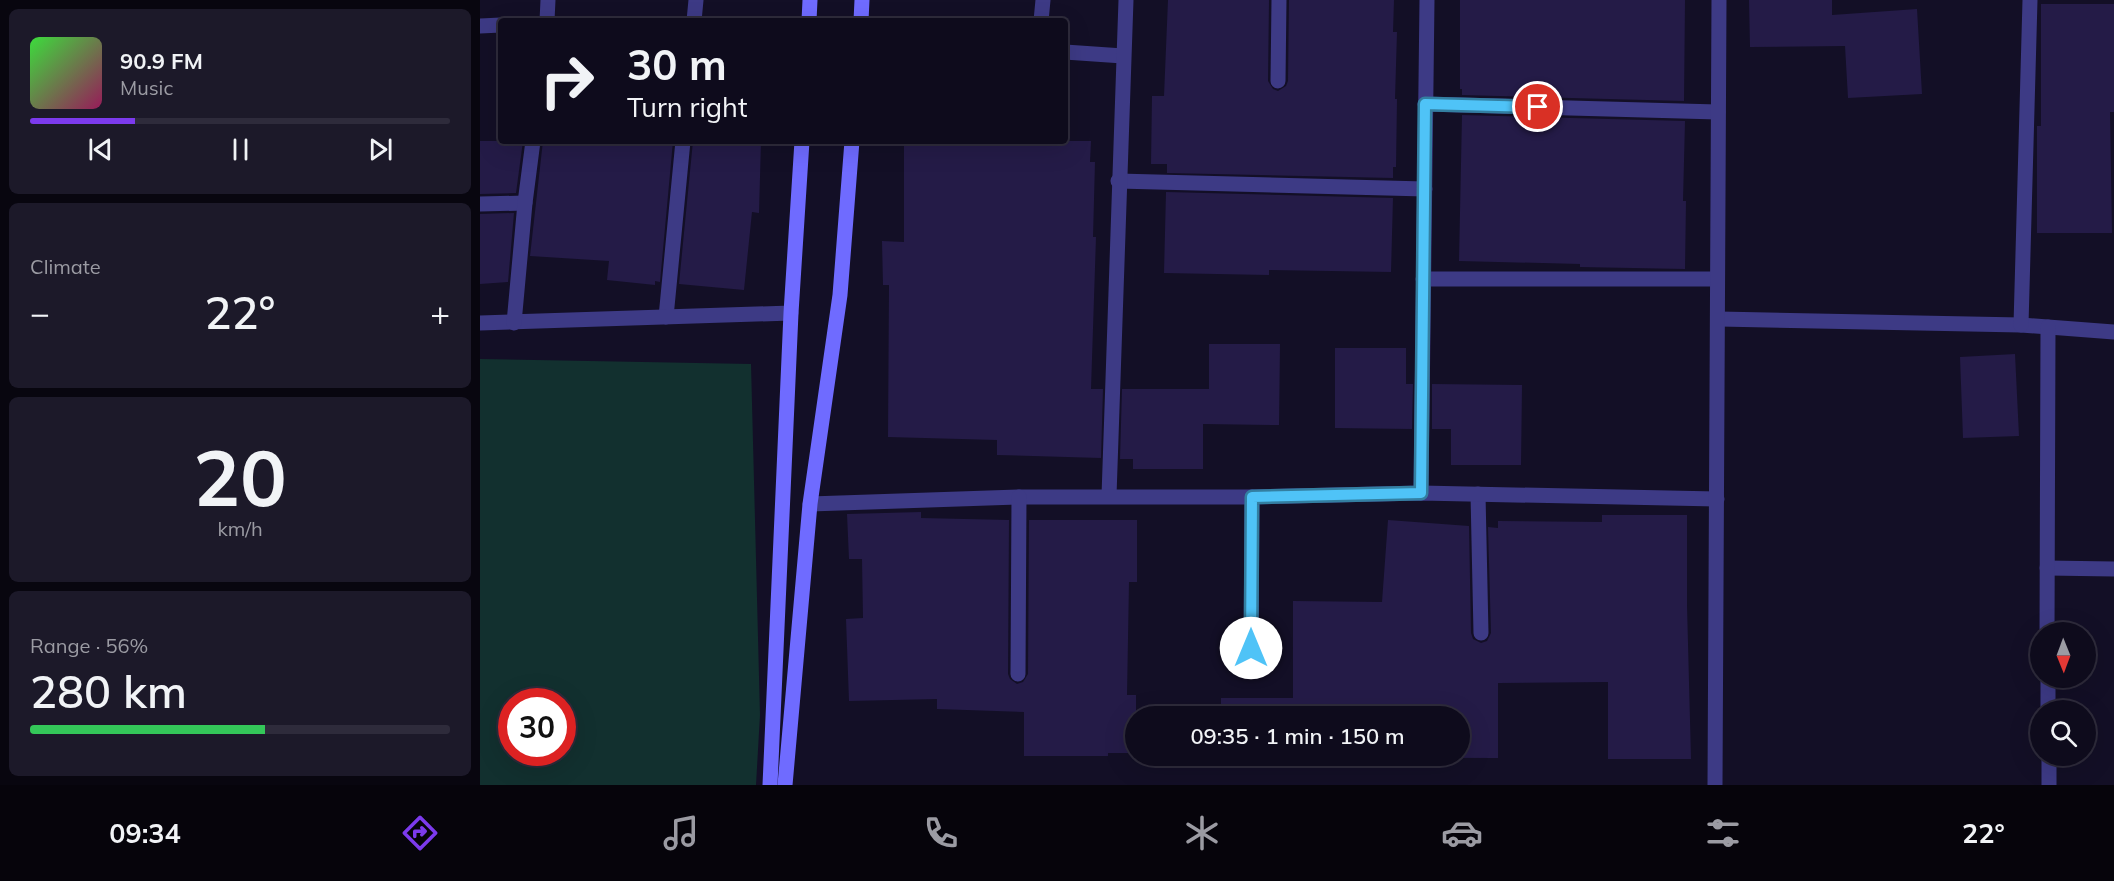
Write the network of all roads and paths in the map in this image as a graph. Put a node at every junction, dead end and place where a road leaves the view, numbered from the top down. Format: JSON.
{"nodes":[{"id":1,"x":548,"y":0,"type":"edge"},
{"id":2,"x":696,"y":0,"type":"edge"},
{"id":3,"x":810,"y":0,"type":"edge"},
{"id":4,"x":862,"y":0,"type":"edge"},
{"id":5,"x":1043,"y":0,"type":"edge"},
{"id":6,"x":1126,"y":0,"type":"edge"},
{"id":7,"x":1280,"y":0,"type":"edge"},
{"id":8,"x":1427,"y":0,"type":"edge"},
{"id":9,"x":1719,"y":0,"type":"edge"},
{"id":10,"x":2030,"y":0,"type":"edge"},
{"id":11,"x":547,"y":18,"type":"edge"},
{"id":12,"x":694,"y":18,"type":"edge"},
{"id":13,"x":809,"y":18,"type":"edge"},
{"id":14,"x":861,"y":18,"type":"edge"},
{"id":15,"x":1041,"y":18,"type":"edge"},
{"id":16,"x":498,"y":25,"type":"edge"},
{"id":17,"x":480,"y":26,"type":"edge"},
{"id":18,"x":1068,"y":52,"type":"edge"},
{"id":19,"x":1123,"y":56,"type":"junction"},
{"id":20,"x":1278,"y":81,"type":"dead end"},
{"id":21,"x":1425,"y":104,"type":"junction"},
{"id":22,"x":1718,"y":112,"type":"junction"},
{"id":23,"x":532,"y":144,"type":"edge"},
{"id":24,"x":683,"y":144,"type":"edge"},
{"id":25,"x":802,"y":144,"type":"edge"},
{"id":26,"x":852,"y":144,"type":"edge"},
{"id":27,"x":1118,"y":181,"type":"junction"},
{"id":28,"x":1425,"y":189,"type":"junction"},
{"id":29,"x":525,"y":203,"type":"junction"},
{"id":30,"x":480,"y":204,"type":"edge"},
{"id":31,"x":1423,"y":279,"type":"junction"},
{"id":32,"x":1717,"y":279,"type":"junction"},
{"id":33,"x":792,"y":314,"type":"junction"},
{"id":34,"x":666,"y":318,"type":"junction"},
{"id":35,"x":1719,"y":319,"type":"junction"},
{"id":36,"x":480,"y":323,"type":"edge"},
{"id":37,"x":514,"y":323,"type":"junction"},
{"id":38,"x":2021,"y":325,"type":"junction"},
{"id":39,"x":2048,"y":327,"type":"junction"},
{"id":40,"x":2114,"y":332,"type":"edge"},
{"id":41,"x":1421,"y":493,"type":"junction"},
{"id":42,"x":1478,"y":494,"type":"junction"},
{"id":43,"x":1109,"y":496,"type":"junction"},
{"id":44,"x":1019,"y":497,"type":"junction"},
{"id":45,"x":1252,"y":497,"type":"junction"},
{"id":46,"x":1717,"y":499,"type":"junction"},
{"id":47,"x":810,"y":504,"type":"junction"},
{"id":48,"x":2047,"y":568,"type":"junction"},
{"id":49,"x":2114,"y":569,"type":"edge"},
{"id":50,"x":2047,"y":622,"type":"edge"},
{"id":51,"x":1481,"y":633,"type":"dead end"},
{"id":52,"x":1251,"y":669,"type":"dead end"},
{"id":53,"x":1018,"y":674,"type":"dead end"},
{"id":54,"x":2049,"y":766,"type":"edge"},
{"id":55,"x":770,"y":785,"type":"edge"},
{"id":56,"x":786,"y":785,"type":"edge"},
{"id":57,"x":1715,"y":785,"type":"edge"},
{"id":58,"x":2049,"y":785,"type":"edge"}],
"edges":[{"from":1,"to":11,"type":"street"},
{"from":2,"to":12,"type":"street"},
{"from":3,"to":13,"type":"street"},
{"from":4,"to":14,"type":"street"},
{"from":5,"to":15,"type":"street"},
{"from":6,"to":19,"type":"street"},
{"from":7,"to":20,"type":"street"},
{"from":8,"to":21,"type":"street"},
{"from":9,"to":22,"type":"street"},
{"from":10,"to":38,"type":"street"},
{"from":16,"to":17,"type":"street"},
{"from":18,"to":19,"type":"street"},
{"from":19,"to":27,"type":"street"},
{"from":21,"to":22,"type":"street"},
{"from":21,"to":28,"type":"street"},
{"from":22,"to":32,"type":"street"},
{"from":23,"to":29,"type":"street"},
{"from":24,"to":34,"type":"street"},
{"from":25,"to":33,"type":"street"},
{"from":26,"to":47,"type":"street"},
{"from":27,"to":28,"type":"street"},
{"from":27,"to":43,"type":"street"},
{"from":28,"to":31,"type":"street"},
{"from":29,"to":30,"type":"street"},
{"from":29,"to":37,"type":"street"},
{"from":31,"to":32,"type":"street"},
{"from":31,"to":41,"type":"street"},
{"from":32,"to":35,"type":"street"},
{"from":33,"to":34,"type":"street"},
{"from":33,"to":55,"type":"street"},
{"from":34,"to":37,"type":"street"},
{"from":35,"to":38,"type":"street"},
{"from":35,"to":46,"type":"street"},
{"from":36,"to":37,"type":"street"},
{"from":38,"to":39,"type":"street"},
{"from":39,"to":40,"type":"street"},
{"from":39,"to":48,"type":"street"},
{"from":41,"to":42,"type":"street"},
{"from":41,"to":45,"type":"street"},
{"from":42,"to":46,"type":"street"},
{"from":42,"to":51,"type":"street"},
{"from":43,"to":44,"type":"street"},
{"from":43,"to":45,"type":"street"},
{"from":44,"to":47,"type":"street"},
{"from":44,"to":53,"type":"street"},
{"from":45,"to":52,"type":"street"},
{"from":46,"to":57,"type":"street"},
{"from":47,"to":56,"type":"street"},
{"from":48,"to":49,"type":"street"},
{"from":48,"to":50,"type":"street"},
{"from":54,"to":58,"type":"street"}]}
